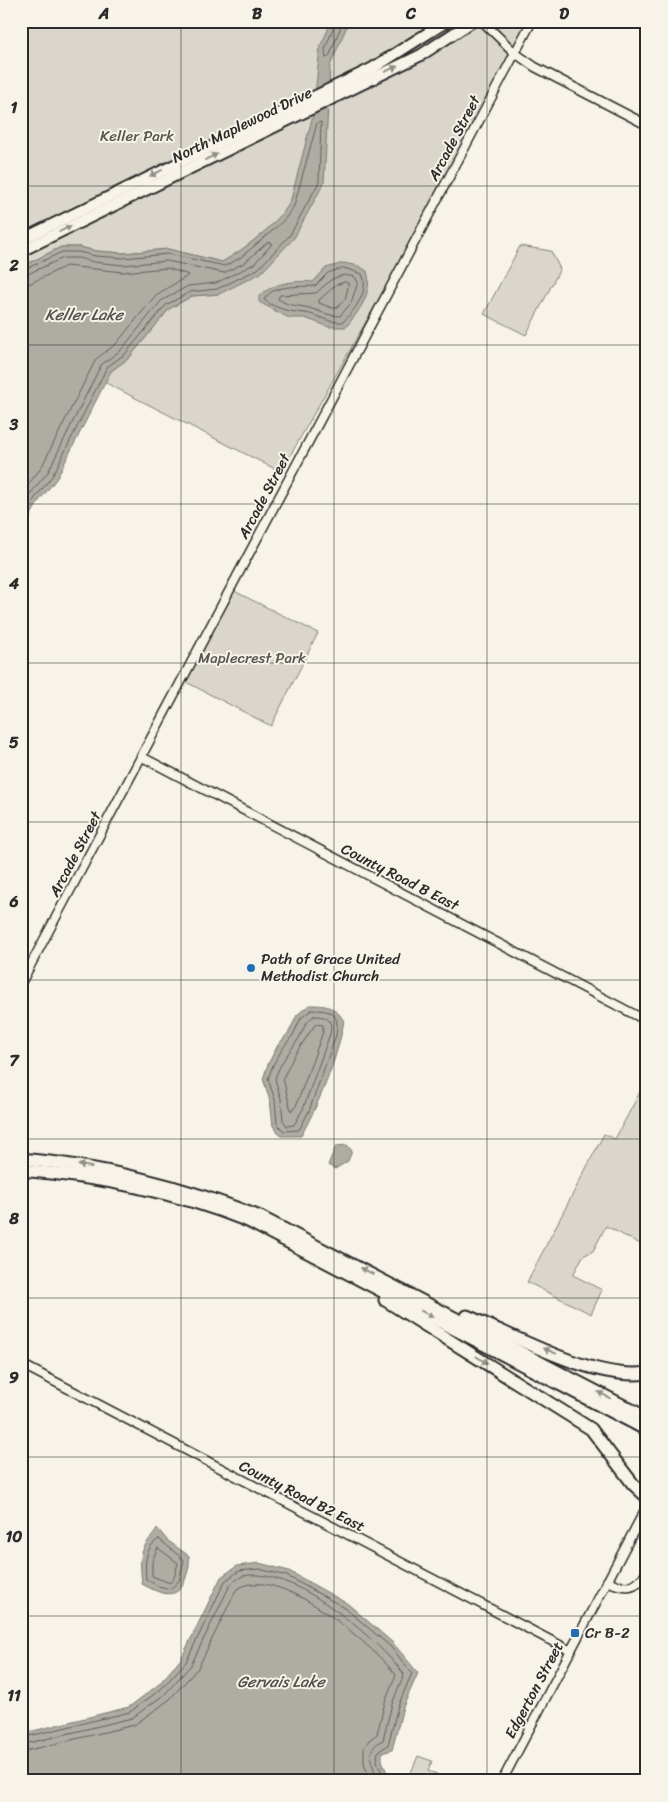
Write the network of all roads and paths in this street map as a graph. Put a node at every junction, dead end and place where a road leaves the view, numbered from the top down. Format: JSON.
{"nodes":[{"id":1,"x":447,"y":21,"type":"edge"},
{"id":2,"x":473,"y":21,"type":"edge"},
{"id":3,"x":482,"y":21,"type":"edge"},
{"id":4,"x":532,"y":21,"type":"edge"},
{"id":5,"x":515,"y":53,"type":"junction"},
{"id":6,"x":348,"y":85,"type":"junction"},
{"id":7,"x":293,"y":112,"type":"junction"},
{"id":8,"x":647,"y":125,"type":"edge"},
{"id":9,"x":21,"y":240,"type":"edge"},
{"id":10,"x":21,"y":251,"type":"edge"},
{"id":11,"x":142,"y":757,"type":"junction"},
{"id":12,"x":21,"y":983,"type":"edge"},
{"id":13,"x":647,"y":1021,"type":"edge"},
{"id":14,"x":21,"y":1159,"type":"edge"},
{"id":15,"x":21,"y":1170,"type":"edge"},
{"id":16,"x":307,"y":1251,"type":"junction"},
{"id":17,"x":385,"y":1280,"type":"junction"},
{"id":18,"x":21,"y":1364,"type":"edge"},
{"id":19,"x":647,"y":1373,"type":"edge"},
{"id":20,"x":647,"y":1418,"type":"edge"},
{"id":21,"x":647,"y":1430,"type":"edge"},
{"id":22,"x":647,"y":1497,"type":"edge"},
{"id":23,"x":647,"y":1506,"type":"edge"},
{"id":24,"x":647,"y":1572,"type":"edge"},
{"id":25,"x":607,"y":1581,"type":"junction"},
{"id":26,"x":570,"y":1651,"type":"junction"},
{"id":27,"x":502,"y":1781,"type":"edge"}],
"edges":[{"from":1,"to":6,"type":"main road","name":"North Maplewood Drive"},
{"from":6,"to":2,"type":"main road","name":"North Maplewood Drive","one_way":true},
{"from":3,"to":5,"type":"street"},
{"from":4,"to":5,"type":"street","name":"Arcade Street"},
{"from":5,"to":8,"type":"street"},
{"from":5,"to":11,"type":"street","name":"Arcade Street"},
{"from":6,"to":7,"type":"main road","name":"North Maplewood Drive"},
{"from":7,"to":9,"type":"main road","name":"North Maplewood Drive","one_way":true},
{"from":10,"to":7,"type":"main road","name":"North Maplewood Drive","one_way":true},
{"from":11,"to":12,"type":"street","name":"Arcade Street"},
{"from":11,"to":13,"type":"street","name":"County Road B East"},
{"from":17,"to":14,"type":"highway","one_way":true},
{"from":15,"to":16,"type":"highway"},
{"from":16,"to":21,"type":"highway","one_way":true},
{"from":16,"to":22,"type":"highway","one_way":true},
{"from":19,"to":17,"type":"highway","one_way":true},
{"from":20,"to":17,"type":"highway","one_way":true},
{"from":18,"to":26,"type":"street","name":"County Road B2 East"},
{"from":23,"to":25,"type":"street","name":"Edgerton Street"},
{"from":24,"to":25,"type":"street"},
{"from":25,"to":26,"type":"street","name":"Edgerton Street"},
{"from":26,"to":27,"type":"street","name":"Edgerton Street"}]}
